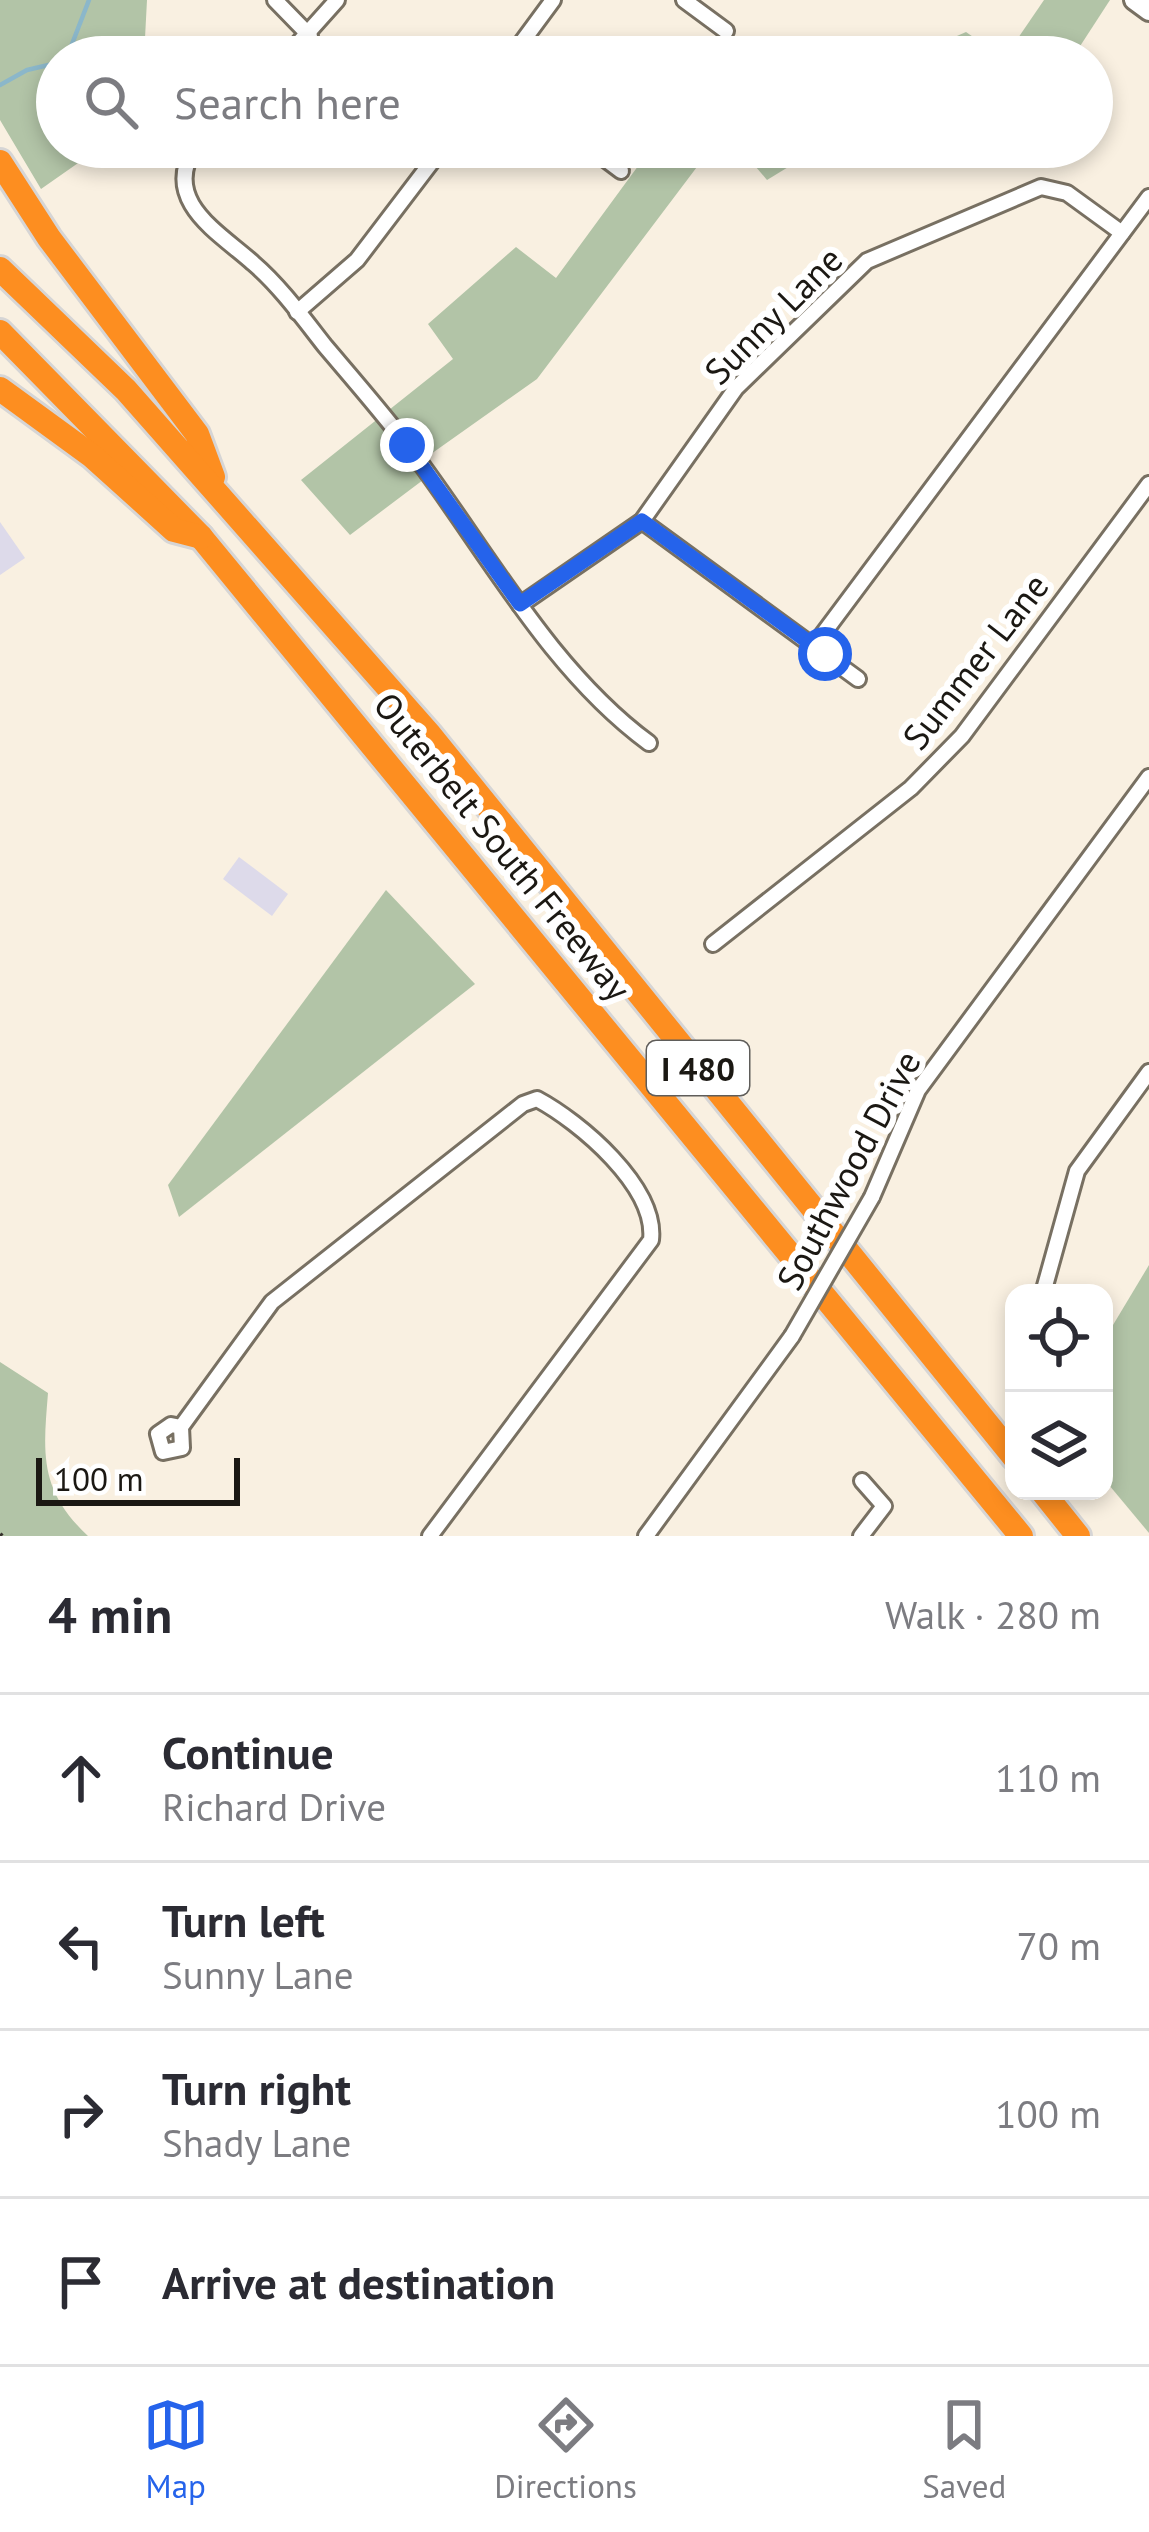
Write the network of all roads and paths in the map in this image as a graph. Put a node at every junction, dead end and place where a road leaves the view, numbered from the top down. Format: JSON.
{"nodes":[{"id":1,"x":275,"y":0,"type":"edge"},
{"id":2,"x":337,"y":0,"type":"edge"},
{"id":3,"x":553,"y":0,"type":"edge"},
{"id":4,"x":684,"y":0,"type":"edge"},
{"id":5,"x":1134,"y":0,"type":"edge"},
{"id":6,"x":1149,"y":11,"type":"edge"},
{"id":7,"x":726,"y":31,"type":"dead end"},
{"id":8,"x":310,"y":36,"type":"joint"},
{"id":9,"x":526,"y":36,"type":"edge"},
{"id":10,"x":0,"y":162,"type":"edge"},
{"id":11,"x":188,"y":168,"type":"edge"},
{"id":12,"x":427,"y":168,"type":"edge"},
{"id":13,"x":617,"y":168,"type":"edge"},
{"id":14,"x":621,"y":171,"type":"dead end"},
{"id":15,"x":1149,"y":197,"type":"edge"},
{"id":16,"x":1122,"y":233,"type":"junction"},
{"id":17,"x":0,"y":269,"type":"edge"},
{"id":18,"x":297,"y":312,"type":"junction"},
{"id":19,"x":0,"y":332,"type":"edge"},
{"id":20,"x":0,"y":389,"type":"edge"},
{"id":21,"x":1149,"y":484,"type":"edge"},
{"id":22,"x":218,"y":490,"type":"junction"},
{"id":23,"x":642,"y":521,"type":"junction"},
{"id":24,"x":201,"y":537,"type":"junction"},
{"id":25,"x":520,"y":604,"type":"junction"},
{"id":26,"x":814,"y":646,"type":"junction"},
{"id":27,"x":858,"y":679,"type":"dead end"},
{"id":28,"x":649,"y":743,"type":"dead end"},
{"id":29,"x":1149,"y":777,"type":"edge"},
{"id":30,"x":713,"y":944,"type":"dead end"},
{"id":31,"x":1149,"y":1072,"type":"edge"},
{"id":32,"x":1046,"y":1284,"type":"edge"},
{"id":33,"x":181,"y":1426,"type":"dead end"},
{"id":34,"x":1005,"y":1446,"type":"edge"},
{"id":35,"x":862,"y":1480,"type":"dead end"},
{"id":36,"x":1049,"y":1500,"type":"edge"},
{"id":37,"x":430,"y":1536,"type":"edge"},
{"id":38,"x":646,"y":1536,"type":"edge"},
{"id":39,"x":861,"y":1536,"type":"edge"},
{"id":40,"x":1021,"y":1536,"type":"edge"},
{"id":41,"x":1078,"y":1536,"type":"edge"}],
"edges":[{"from":1,"to":8,"type":"street"},
{"from":2,"to":8,"type":"street"},
{"from":3,"to":9,"type":"street"},
{"from":4,"to":7,"type":"street"},
{"from":5,"to":6,"type":"street"},
{"from":10,"to":22,"type":"highway"},
{"from":11,"to":18,"type":"street"},
{"from":12,"to":18,"type":"street"},
{"from":13,"to":14,"type":"street"},
{"from":15,"to":16,"type":"street"},
{"from":16,"to":23,"type":"street","name":"Sunny Lane"},
{"from":16,"to":26,"type":"street"},
{"from":17,"to":22,"type":"highway","name":"Outerbelt South Freeway","number":"I 480"},
{"from":18,"to":25,"type":"street"},
{"from":19,"to":24,"type":"highway","name":"Outerbelt South Freeway","number":"I 480"},
{"from":20,"to":24,"type":"highway"},
{"from":21,"to":30,"type":"street","name":"Summer Lane"},
{"from":22,"to":34,"type":"highway","name":"Outerbelt South Freeway","number":"I 480"},
{"from":23,"to":25,"type":"street","name":"Sunny Lane"},
{"from":23,"to":26,"type":"street"},
{"from":24,"to":40,"type":"highway","name":"Outerbelt South Freeway","number":"I 480"},
{"from":25,"to":28,"type":"street"},
{"from":26,"to":27,"type":"street"},
{"from":29,"to":38,"type":"street","name":"Southwood Drive","bridge":true},
{"from":31,"to":32,"type":"street"},
{"from":33,"to":37,"type":"street"},
{"from":35,"to":39,"type":"street"},
{"from":36,"to":41,"type":"highway"}]}
